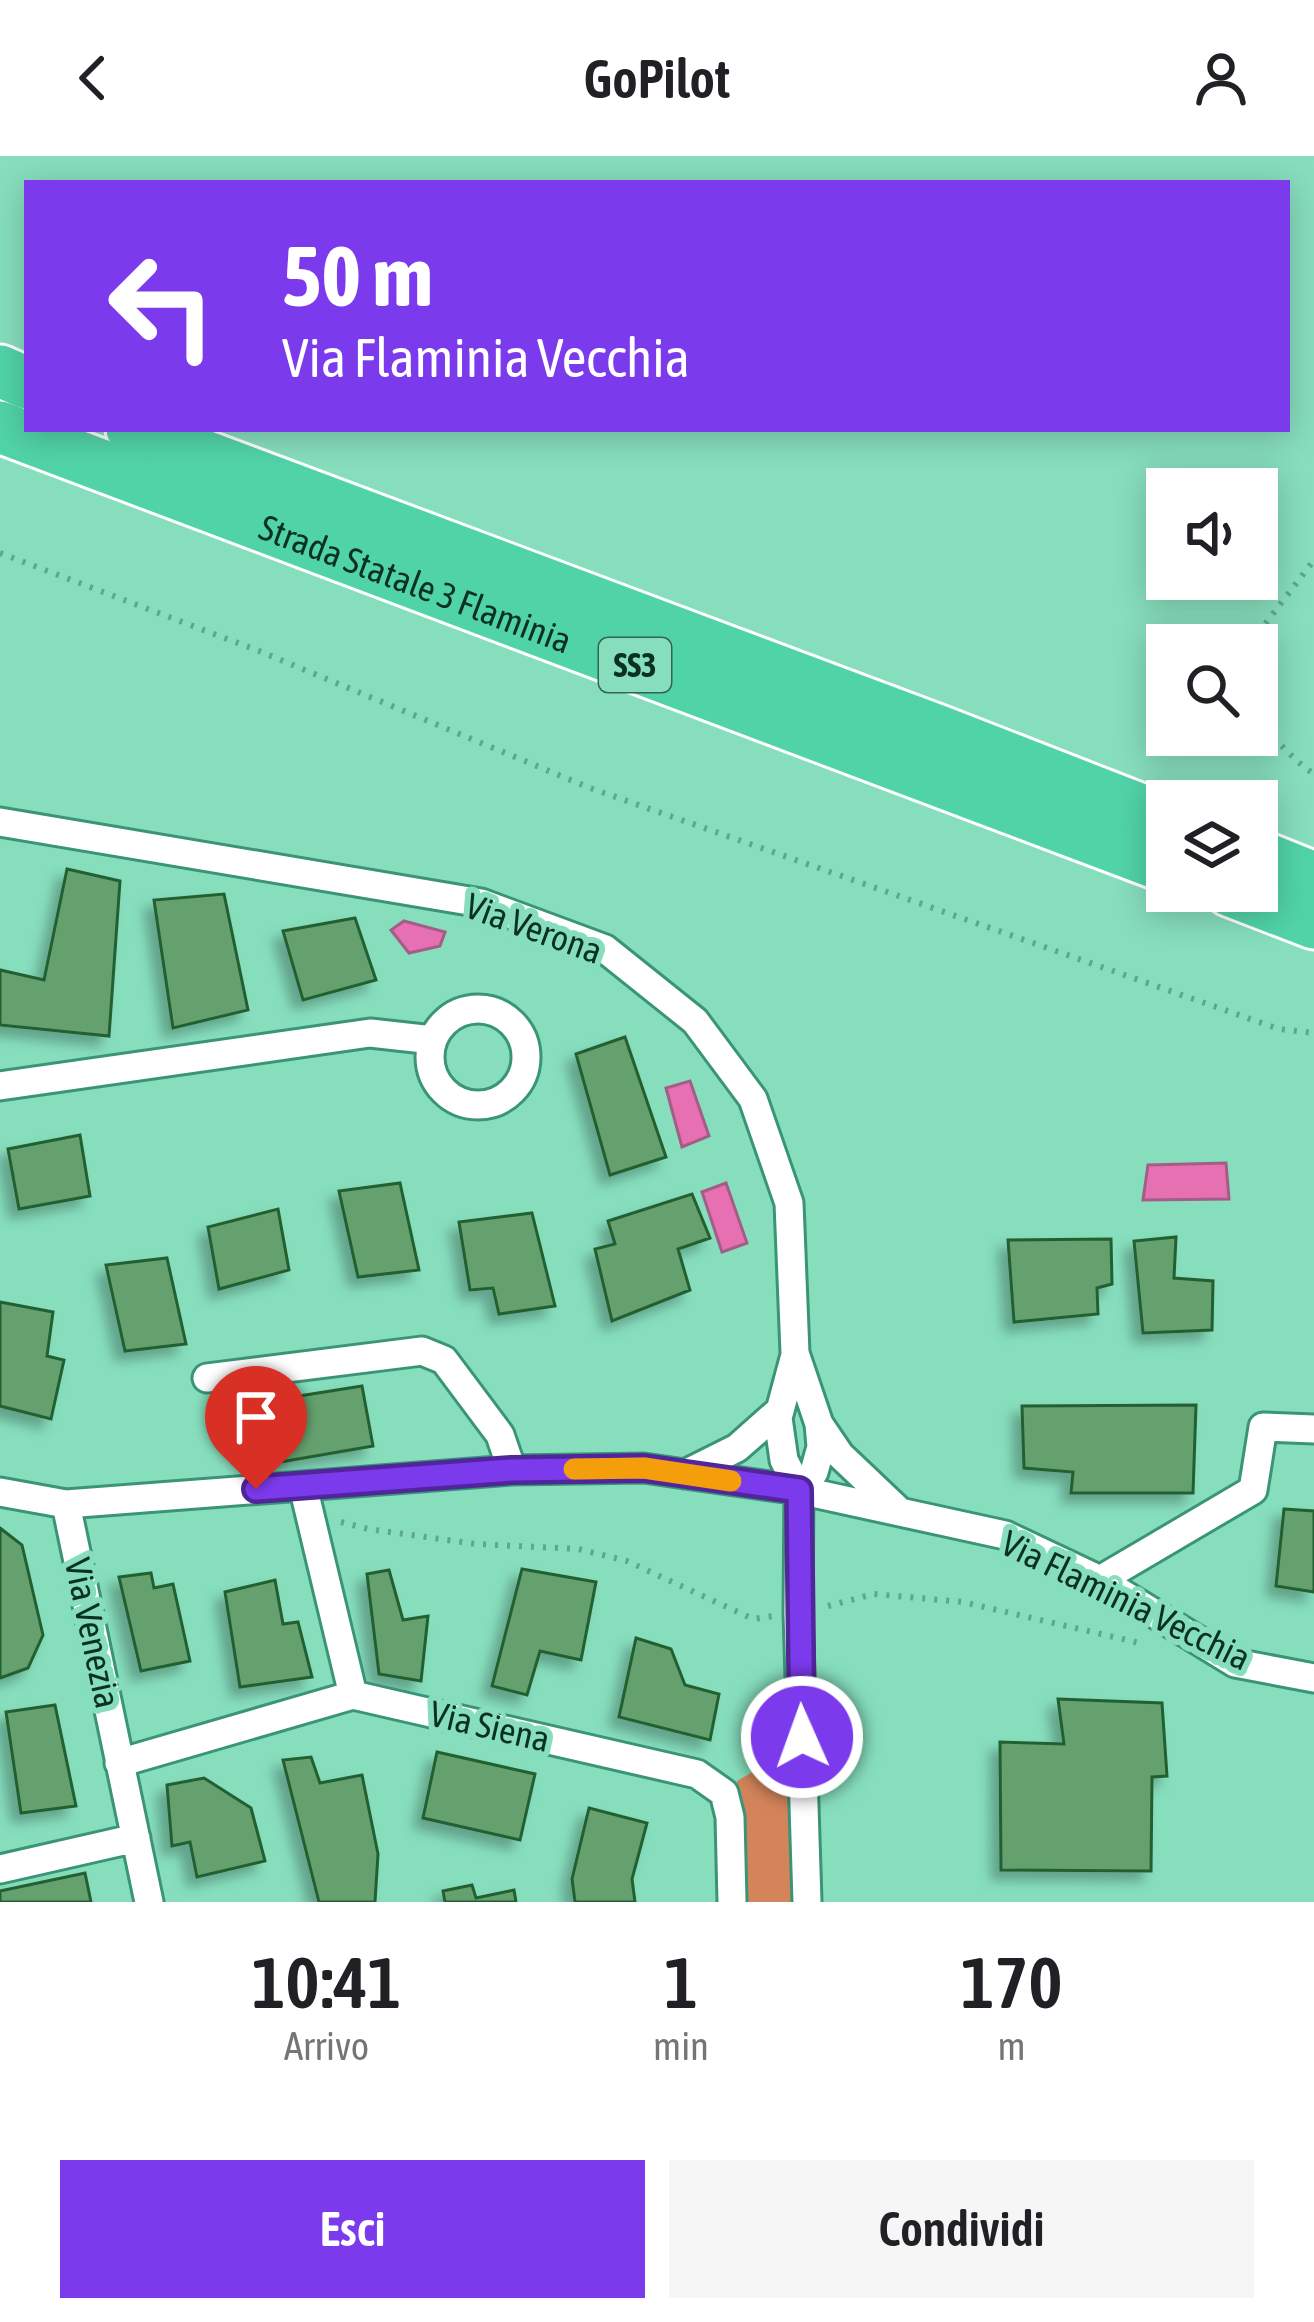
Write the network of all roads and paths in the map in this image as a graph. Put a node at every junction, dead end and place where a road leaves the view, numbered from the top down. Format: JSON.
{"nodes":[{"id":1,"x":31,"y":432,"type":"edge"},
{"id":2,"x":0,"y":442,"type":"edge"},
{"id":3,"x":117,"y":446,"type":"edge"},
{"id":4,"x":0,"y":553,"type":"edge"},
{"id":5,"x":1314,"y":560,"type":"edge"},
{"id":6,"x":1265,"y":624,"type":"edge"},
{"id":7,"x":1278,"y":739,"type":"edge"},
{"id":8,"x":1314,"y":774,"type":"edge"},
{"id":9,"x":1146,"y":812,"type":"edge"},
{"id":10,"x":0,"y":822,"type":"edge"},
{"id":11,"x":1146,"y":859,"type":"edge"},
{"id":12,"x":1278,"y":863,"type":"edge"},
{"id":13,"x":1314,"y":878,"type":"edge"},
{"id":14,"x":1278,"y":909,"type":"edge"},
{"id":15,"x":1314,"y":923,"type":"edge"},
{"id":16,"x":1314,"y":1033,"type":"edge"},
{"id":17,"x":433,"y":1040,"type":"dead end"},
{"id":18,"x":0,"y":1086,"type":"edge"},
{"id":19,"x":795,"y":1353,"type":"junction"},
{"id":20,"x":207,"y":1378,"type":"dead end"},
{"id":21,"x":780,"y":1410,"type":"junction"},
{"id":22,"x":819,"y":1424,"type":"junction"},
{"id":23,"x":1314,"y":1429,"type":"edge"},
{"id":24,"x":512,"y":1470,"type":"junction"},
{"id":25,"x":685,"y":1474,"type":"junction"},
{"id":26,"x":303,"y":1486,"type":"junction"},
{"id":27,"x":799,"y":1490,"type":"junction"},
{"id":28,"x":0,"y":1492,"type":"edge"},
{"id":29,"x":66,"y":1504,"type":"junction"},
{"id":30,"x":900,"y":1512,"type":"junction"},
{"id":31,"x":1100,"y":1580,"type":"junction"},
{"id":32,"x":1314,"y":1678,"type":"edge"},
{"id":33,"x":353,"y":1695,"type":"junction"},
{"id":34,"x":119,"y":1763,"type":"junction"},
{"id":35,"x":136,"y":1838,"type":"junction"},
{"id":36,"x":0,"y":1869,"type":"edge"},
{"id":37,"x":147,"y":1891,"type":"edge"},
{"id":38,"x":732,"y":1902,"type":"edge"},
{"id":39,"x":807,"y":1902,"type":"edge"}],
"edges":[{"from":1,"to":3,"type":"highway","name":"Strada Statale 3 Flaminia","number":"SS3"},
{"from":2,"to":3,"type":"highway"},
{"from":3,"to":9,"type":"highway","name":"Strada Statale 3 Flaminia","number":"SS3"},
{"from":3,"to":11,"type":"highway","name":"Strada Statale 3 Flaminia","number":"SS3"},
{"from":4,"to":16,"type":"path"},
{"from":5,"to":6,"type":"path"},
{"from":7,"to":8,"type":"path"},
{"from":10,"to":19,"type":"street","name":"Via Verona"},
{"from":12,"to":13,"type":"highway"},
{"from":14,"to":15,"type":"highway"},
{"from":17,"to":18,"type":"street"},
{"from":19,"to":21,"type":"street","name":"Via Verona"},
{"from":19,"to":22,"type":"street","name":"Via Verona"},
{"from":20,"to":24,"type":"street"},
{"from":21,"to":25,"type":"street"},
{"from":21,"to":27,"type":"street","name":"Via Verona"},
{"from":22,"to":27,"type":"street"},
{"from":22,"to":30,"type":"street","name":"Via Verona"},
{"from":23,"to":31,"type":"street"},
{"from":24,"to":25,"type":"street","name":"Via Flaminia Vecchia"},
{"from":24,"to":26,"type":"street","name":"Via Flaminia Vecchia"},
{"from":25,"to":27,"type":"street","name":"Via Flaminia Vecchia"},
{"from":26,"to":29,"type":"street","name":"Via Flaminia Vecchia"},
{"from":26,"to":33,"type":"street"},
{"from":27,"to":30,"type":"street","name":"Via Flaminia Vecchia"},
{"from":27,"to":39,"type":"street"},
{"from":28,"to":29,"type":"street","name":"Via Flaminia Vecchia"},
{"from":29,"to":34,"type":"street","name":"Via Venezia"},
{"from":30,"to":31,"type":"street","name":"Via Flaminia Vecchia"},
{"from":31,"to":32,"type":"street","name":"Via Flaminia Vecchia"},
{"from":33,"to":34,"type":"street"},
{"from":33,"to":38,"type":"street","name":"Via Siena"},
{"from":34,"to":35,"type":"street","name":"Via Venezia"},
{"from":35,"to":36,"type":"street"},
{"from":35,"to":37,"type":"street","name":"Via Venezia"}]}
